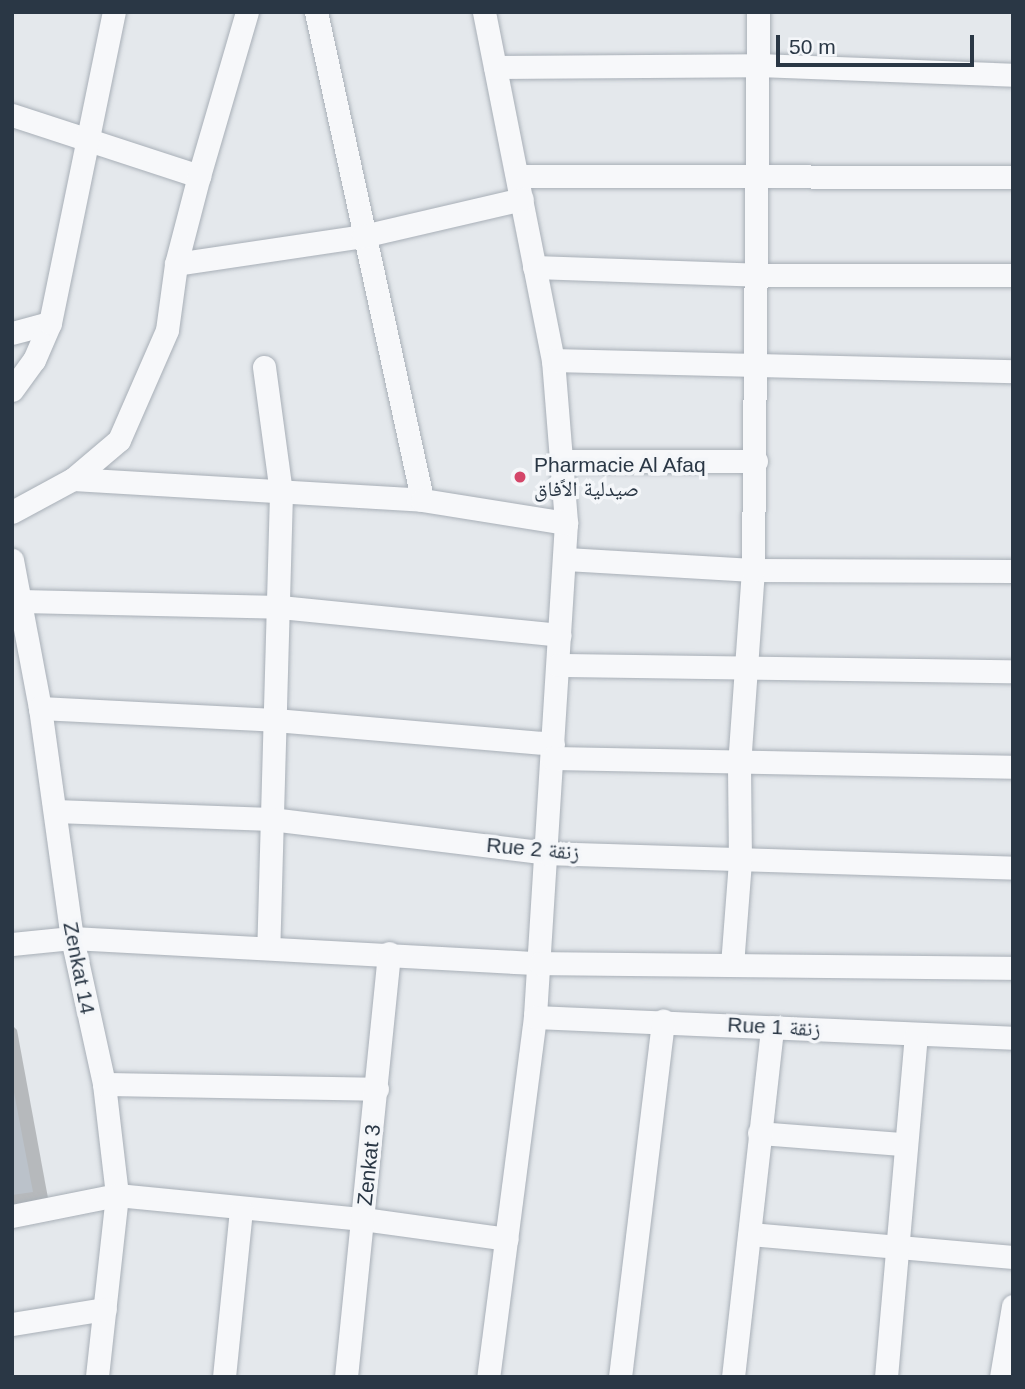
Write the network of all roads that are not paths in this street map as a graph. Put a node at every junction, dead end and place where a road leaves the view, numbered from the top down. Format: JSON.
{"nodes":[{"id":1,"x":114,"y":12,"type":"edge"},
{"id":2,"x":247,"y":12,"type":"edge"},
{"id":3,"x":316,"y":12,"type":"edge"},
{"id":4,"x":484,"y":12,"type":"edge"},
{"id":5,"x":758,"y":12,"type":"edge"},
{"id":6,"x":758,"y":65,"type":"junction"},
{"id":7,"x":495,"y":67,"type":"junction"},
{"id":8,"x":1013,"y":75,"type":"edge"},
{"id":9,"x":12,"y":115,"type":"edge"},
{"id":10,"x":86,"y":138,"type":"junction"},
{"id":11,"x":199,"y":176,"type":"junction"},
{"id":12,"x":517,"y":176,"type":"junction"},
{"id":13,"x":755,"y":176,"type":"junction"},
{"id":14,"x":1013,"y":177,"type":"edge"},
{"id":15,"x":522,"y":199,"type":"junction"},
{"id":16,"x":363,"y":236,"type":"junction"},
{"id":17,"x":176,"y":264,"type":"junction"},
{"id":18,"x":534,"y":267,"type":"junction"},
{"id":19,"x":758,"y":275,"type":"junction"},
{"id":20,"x":1013,"y":275,"type":"edge"},
{"id":21,"x":50,"y":323,"type":"junction"},
{"id":22,"x":12,"y":332,"type":"edge"},
{"id":23,"x":553,"y":360,"type":"junction"},
{"id":24,"x":264,"y":367,"type":"dead end"},
{"id":25,"x":757,"y":367,"type":"junction"},
{"id":26,"x":1013,"y":371,"type":"edge"},
{"id":27,"x":12,"y":390,"type":"edge"},
{"id":28,"x":563,"y":460,"type":"junction"},
{"id":29,"x":756,"y":461,"type":"junction"},
{"id":30,"x":73,"y":479,"type":"junction"},
{"id":31,"x":281,"y":493,"type":"junction"},
{"id":32,"x":422,"y":500,"type":"junction"},
{"id":33,"x":12,"y":512,"type":"edge"},
{"id":34,"x":566,"y":523,"type":"junction"},
{"id":35,"x":566,"y":559,"type":"junction"},
{"id":36,"x":12,"y":560,"type":"edge"},
{"id":37,"x":753,"y":570,"type":"junction"},
{"id":38,"x":1013,"y":571,"type":"edge"},
{"id":39,"x":21,"y":601,"type":"junction"},
{"id":40,"x":280,"y":607,"type":"junction"},
{"id":41,"x":560,"y":635,"type":"junction"},
{"id":42,"x":558,"y":665,"type":"junction"},
{"id":43,"x":745,"y":665,"type":"junction"},
{"id":44,"x":1013,"y":671,"type":"edge"},
{"id":45,"x":40,"y":708,"type":"junction"},
{"id":46,"x":275,"y":720,"type":"junction"},
{"id":47,"x":553,"y":751,"type":"junction"},
{"id":48,"x":739,"y":765,"type":"junction"},
{"id":49,"x":1013,"y":766,"type":"edge"},
{"id":50,"x":55,"y":811,"type":"junction"},
{"id":51,"x":271,"y":819,"type":"junction"},
{"id":52,"x":547,"y":853,"type":"junction"},
{"id":53,"x":740,"y":862,"type":"junction"},
{"id":54,"x":1013,"y":868,"type":"edge"},
{"id":55,"x":72,"y":938,"type":"junction"},
{"id":56,"x":12,"y":944,"type":"edge"},
{"id":57,"x":268,"y":947,"type":"junction"},
{"id":58,"x":389,"y":953,"type":"junction"},
{"id":59,"x":540,"y":963,"type":"junction"},
{"id":60,"x":732,"y":965,"type":"junction"},
{"id":61,"x":1013,"y":968,"type":"edge"},
{"id":62,"x":536,"y":1017,"type":"junction"},
{"id":63,"x":663,"y":1021,"type":"junction"},
{"id":64,"x":772,"y":1027,"type":"junction"},
{"id":65,"x":916,"y":1034,"type":"junction"},
{"id":66,"x":1013,"y":1038,"type":"edge"},
{"id":67,"x":104,"y":1084,"type":"junction"},
{"id":68,"x":377,"y":1089,"type":"junction"},
{"id":69,"x":759,"y":1133,"type":"junction"},
{"id":70,"x":903,"y":1144,"type":"junction"},
{"id":71,"x":117,"y":1195,"type":"junction"},
{"id":72,"x":241,"y":1210,"type":"junction"},
{"id":73,"x":12,"y":1216,"type":"edge"},
{"id":74,"x":363,"y":1219,"type":"junction"},
{"id":75,"x":750,"y":1234,"type":"junction"},
{"id":76,"x":507,"y":1239,"type":"junction"},
{"id":77,"x":901,"y":1247,"type":"junction"},
{"id":78,"x":1013,"y":1257,"type":"edge"},
{"id":79,"x":1013,"y":1306,"type":"edge"},
{"id":80,"x":105,"y":1309,"type":"junction"},
{"id":81,"x":12,"y":1324,"type":"edge"},
{"id":82,"x":97,"y":1377,"type":"edge"},
{"id":83,"x":224,"y":1377,"type":"edge"},
{"id":84,"x":346,"y":1377,"type":"edge"},
{"id":85,"x":488,"y":1377,"type":"edge"},
{"id":86,"x":620,"y":1377,"type":"edge"},
{"id":87,"x":733,"y":1377,"type":"edge"},
{"id":88,"x":886,"y":1377,"type":"edge"},
{"id":89,"x":1001,"y":1377,"type":"edge"}],
"edges":[{"from":1,"to":10,"type":"street"},
{"from":2,"to":11,"type":"street"},
{"from":3,"to":16,"type":"street"},
{"from":4,"to":7,"type":"street"},
{"from":5,"to":6,"type":"street"},
{"from":6,"to":7,"type":"street"},
{"from":6,"to":8,"type":"street"},
{"from":6,"to":13,"type":"street"},
{"from":7,"to":12,"type":"street"},
{"from":9,"to":10,"type":"street"},
{"from":10,"to":11,"type":"street"},
{"from":10,"to":21,"type":"street"},
{"from":11,"to":17,"type":"street"},
{"from":12,"to":13,"type":"street"},
{"from":12,"to":15,"type":"street"},
{"from":13,"to":14,"type":"street"},
{"from":13,"to":19,"type":"street"},
{"from":15,"to":16,"type":"street"},
{"from":15,"to":18,"type":"street"},
{"from":16,"to":17,"type":"street"},
{"from":16,"to":32,"type":"street"},
{"from":17,"to":30,"type":"street"},
{"from":18,"to":19,"type":"street"},
{"from":18,"to":23,"type":"street"},
{"from":19,"to":20,"type":"street"},
{"from":19,"to":25,"type":"street"},
{"from":21,"to":22,"type":"street"},
{"from":21,"to":27,"type":"street"},
{"from":23,"to":25,"type":"street"},
{"from":23,"to":28,"type":"street"},
{"from":24,"to":31,"type":"street"},
{"from":25,"to":26,"type":"street"},
{"from":25,"to":29,"type":"street"},
{"from":28,"to":29,"type":"street"},
{"from":28,"to":34,"type":"street"},
{"from":29,"to":37,"type":"street"},
{"from":30,"to":31,"type":"street"},
{"from":30,"to":33,"type":"street"},
{"from":31,"to":32,"type":"street"},
{"from":31,"to":40,"type":"street"},
{"from":32,"to":34,"type":"street"},
{"from":34,"to":35,"type":"street"},
{"from":35,"to":37,"type":"street"},
{"from":35,"to":41,"type":"street"},
{"from":36,"to":39,"type":"street","name":"Zenkat 14"},
{"from":37,"to":38,"type":"street"},
{"from":37,"to":43,"type":"street"},
{"from":39,"to":40,"type":"street"},
{"from":39,"to":45,"type":"street","name":"Zenkat 14"},
{"from":40,"to":41,"type":"street"},
{"from":40,"to":46,"type":"street"},
{"from":41,"to":42,"type":"street"},
{"from":42,"to":43,"type":"street"},
{"from":42,"to":47,"type":"street"},
{"from":43,"to":44,"type":"street"},
{"from":43,"to":48,"type":"street"},
{"from":45,"to":46,"type":"street"},
{"from":45,"to":50,"type":"street","name":"Zenkat 14"},
{"from":46,"to":47,"type":"street"},
{"from":46,"to":51,"type":"street"},
{"from":47,"to":48,"type":"street"},
{"from":47,"to":52,"type":"street"},
{"from":48,"to":49,"type":"street"},
{"from":48,"to":53,"type":"street"},
{"from":50,"to":51,"type":"street","name":"Rue 2 زنقة"},
{"from":50,"to":55,"type":"street","name":"Zenkat 14"},
{"from":51,"to":52,"type":"street","name":"Rue 2 زنقة"},
{"from":51,"to":57,"type":"street"},
{"from":52,"to":53,"type":"street","name":"Rue 2 زنقة"},
{"from":52,"to":59,"type":"street"},
{"from":53,"to":54,"type":"street","name":"Rue 2 زنقة"},
{"from":53,"to":60,"type":"street"},
{"from":55,"to":56,"type":"street"},
{"from":55,"to":57,"type":"street"},
{"from":55,"to":67,"type":"street","name":"Zenkat 14"},
{"from":57,"to":58,"type":"street"},
{"from":58,"to":59,"type":"street"},
{"from":58,"to":68,"type":"street","name":"Zenkat 3"},
{"from":59,"to":60,"type":"street"},
{"from":59,"to":62,"type":"street"},
{"from":60,"to":61,"type":"street"},
{"from":62,"to":63,"type":"street","name":"Rue 1 زنقة"},
{"from":62,"to":76,"type":"street"},
{"from":63,"to":64,"type":"street","name":"Rue 1 زنقة"},
{"from":63,"to":86,"type":"street"},
{"from":64,"to":65,"type":"street","name":"Rue 1 زنقة"},
{"from":64,"to":69,"type":"street"},
{"from":65,"to":66,"type":"street","name":"Rue 1 زنقة"},
{"from":65,"to":70,"type":"street"},
{"from":67,"to":68,"type":"street"},
{"from":67,"to":71,"type":"street","name":"Zenkat 14"},
{"from":68,"to":74,"type":"street","name":"Zenkat 3"},
{"from":69,"to":70,"type":"street"},
{"from":69,"to":75,"type":"street"},
{"from":70,"to":77,"type":"street"},
{"from":71,"to":72,"type":"street"},
{"from":71,"to":73,"type":"street"},
{"from":71,"to":80,"type":"street","name":"Zenkat 14"},
{"from":72,"to":74,"type":"street"},
{"from":72,"to":83,"type":"street"},
{"from":74,"to":76,"type":"street"},
{"from":74,"to":84,"type":"street","name":"Zenkat 3"},
{"from":75,"to":77,"type":"street"},
{"from":75,"to":87,"type":"street"},
{"from":76,"to":85,"type":"street"},
{"from":77,"to":78,"type":"street"},
{"from":77,"to":88,"type":"street"},
{"from":79,"to":89,"type":"street"},
{"from":80,"to":81,"type":"street"},
{"from":80,"to":82,"type":"street","name":"Zenkat 14"}]}
